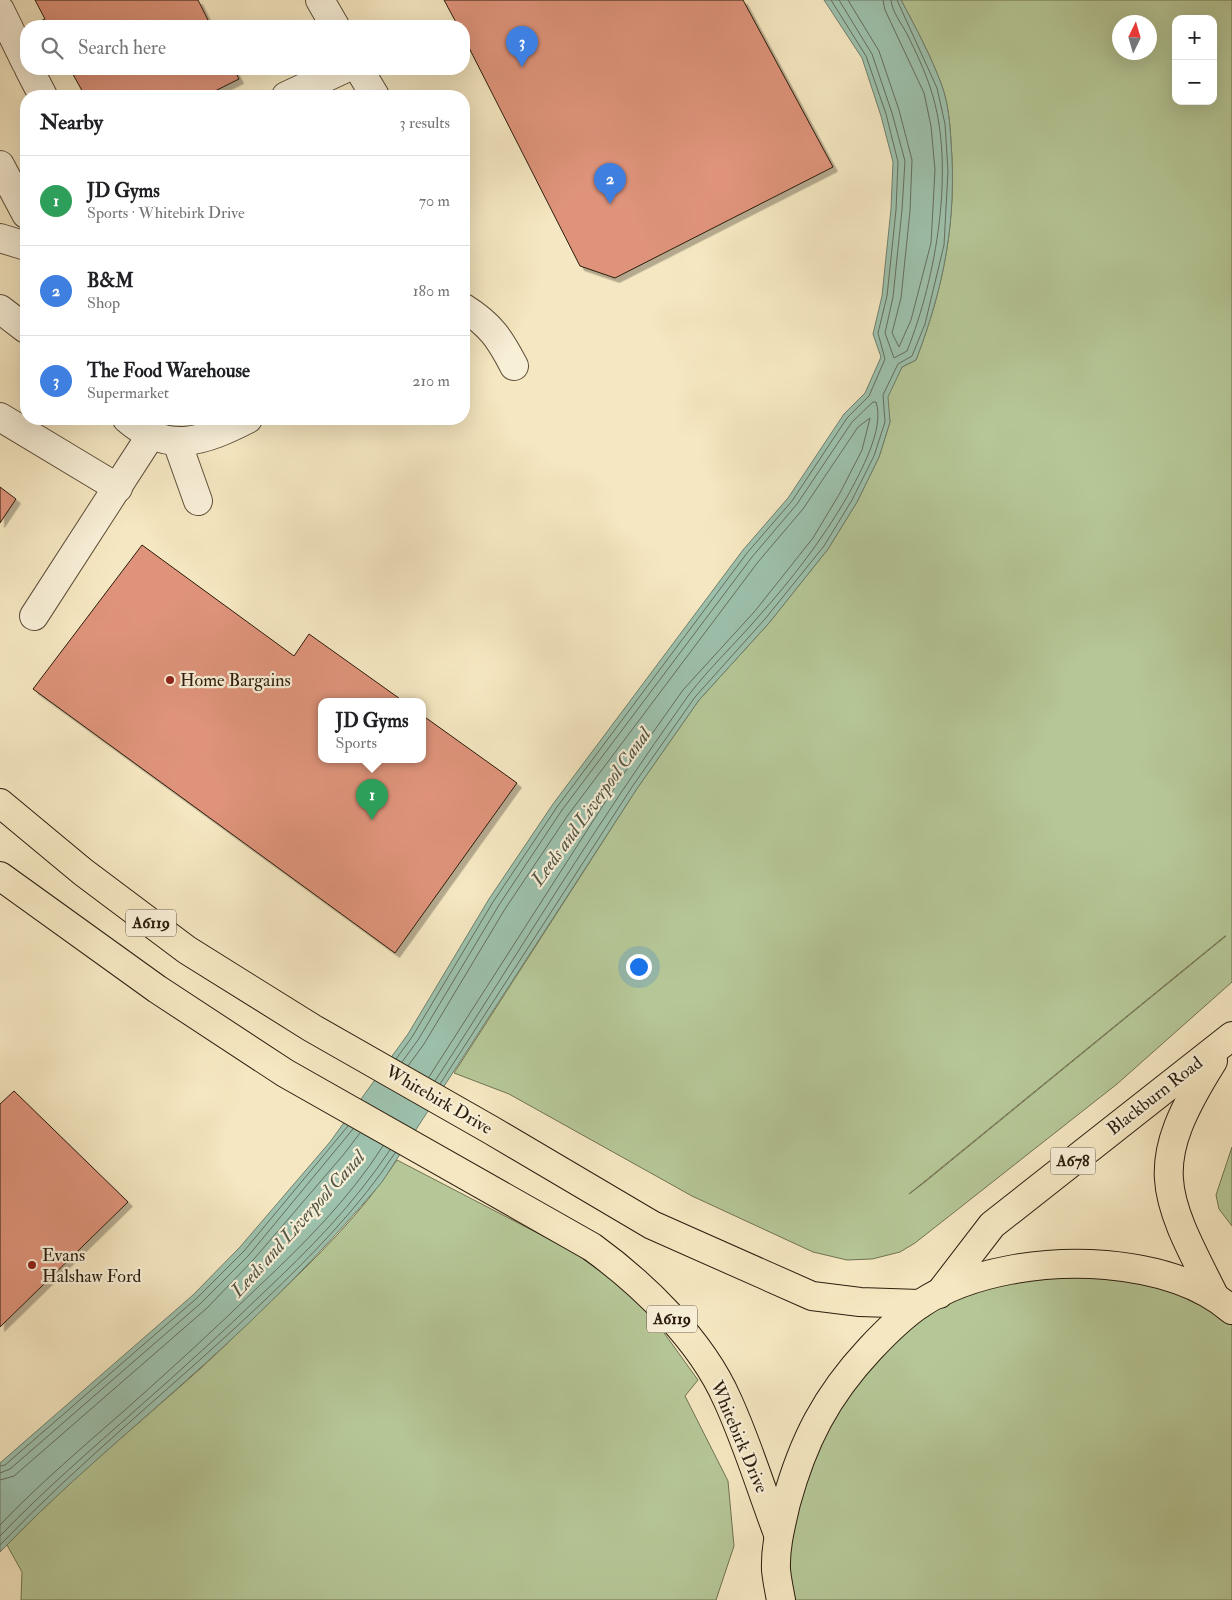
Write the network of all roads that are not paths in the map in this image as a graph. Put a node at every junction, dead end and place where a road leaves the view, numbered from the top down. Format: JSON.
{"nodes":[{"id":1,"x":320,"y":0,"type":"edge"},
{"id":2,"x":0,"y":10,"type":"edge"},
{"id":3,"x":332,"y":20,"type":"edge"},
{"id":4,"x":20,"y":51,"type":"edge"},
{"id":5,"x":32,"y":75,"type":"edge"},
{"id":6,"x":331,"y":75,"type":"edge"},
{"id":7,"x":363,"y":75,"type":"edge"},
{"id":8,"x":40,"y":90,"type":"edge"},
{"id":9,"x":299,"y":90,"type":"edge"},
{"id":10,"x":371,"y":90,"type":"edge"},
{"id":11,"x":0,"y":165,"type":"edge"},
{"id":12,"x":20,"y":203,"type":"edge"},
{"id":13,"x":0,"y":238,"type":"edge"},
{"id":14,"x":20,"y":244,"type":"edge"},
{"id":15,"x":0,"y":309,"type":"edge"},
{"id":16,"x":470,"y":312,"type":"edge"},
{"id":17,"x":20,"y":324,"type":"edge"},
{"id":18,"x":514,"y":366,"type":"dead end"},
{"id":19,"x":0,"y":417,"type":"edge"},
{"id":20,"x":233,"y":425,"type":"edge"},
{"id":21,"x":137,"y":427,"type":"edge"},
{"id":22,"x":177,"y":442,"type":"junction"},
{"id":23,"x":118,"y":488,"type":"junction"},
{"id":24,"x":198,"y":501,"type":"dead end"},
{"id":25,"x":34,"y":616,"type":"dead end"},
{"id":26,"x":0,"y":803,"type":"edge"},
{"id":27,"x":0,"y":876,"type":"edge"},
{"id":28,"x":1227,"y":1040,"type":"edge"},
{"id":29,"x":929,"y":1299,"type":"junction"},
{"id":30,"x":1225,"y":1303,"type":"edge"},
{"id":31,"x":778,"y":1534,"type":"junction"},
{"id":32,"x":776,"y":1569,"type":"junction"},
{"id":33,"x":764,"y":1600,"type":"edge"},
{"id":34,"x":780,"y":1600,"type":"edge"}],
"edges":[{"from":1,"to":3,"type":"street"},
{"from":2,"to":4,"type":"street"},
{"from":5,"to":8,"type":"street"},
{"from":6,"to":9,"type":"street"},
{"from":7,"to":10,"type":"street"},
{"from":11,"to":12,"type":"street"},
{"from":13,"to":14,"type":"street"},
{"from":15,"to":17,"type":"street"},
{"from":16,"to":18,"type":"street"},
{"from":19,"to":23,"type":"street"},
{"from":20,"to":22,"type":"street"},
{"from":21,"to":22,"type":"street"},
{"from":21,"to":23,"type":"street"},
{"from":22,"to":24,"type":"street"},
{"from":23,"to":25,"type":"street"},
{"from":26,"to":29,"type":"main road","name":"Whitebirk Drive","number":"A6119"},
{"from":27,"to":31,"type":"main road","name":"Whitebirk Drive","number":"A6119"},
{"from":28,"to":29,"type":"main road","name":"Blackburn Road","number":"A678"},
{"from":28,"to":30,"type":"main road","name":"Blackburn Road","number":"A678"},
{"from":29,"to":30,"type":"main road","number":"A678"},
{"from":29,"to":31,"type":"main road","number":"A678"},
{"from":31,"to":32,"type":"main road","number":"A678"},
{"from":32,"to":33,"type":"main road","number":"A678"},
{"from":32,"to":34,"type":"main road","number":"A678"}]}
